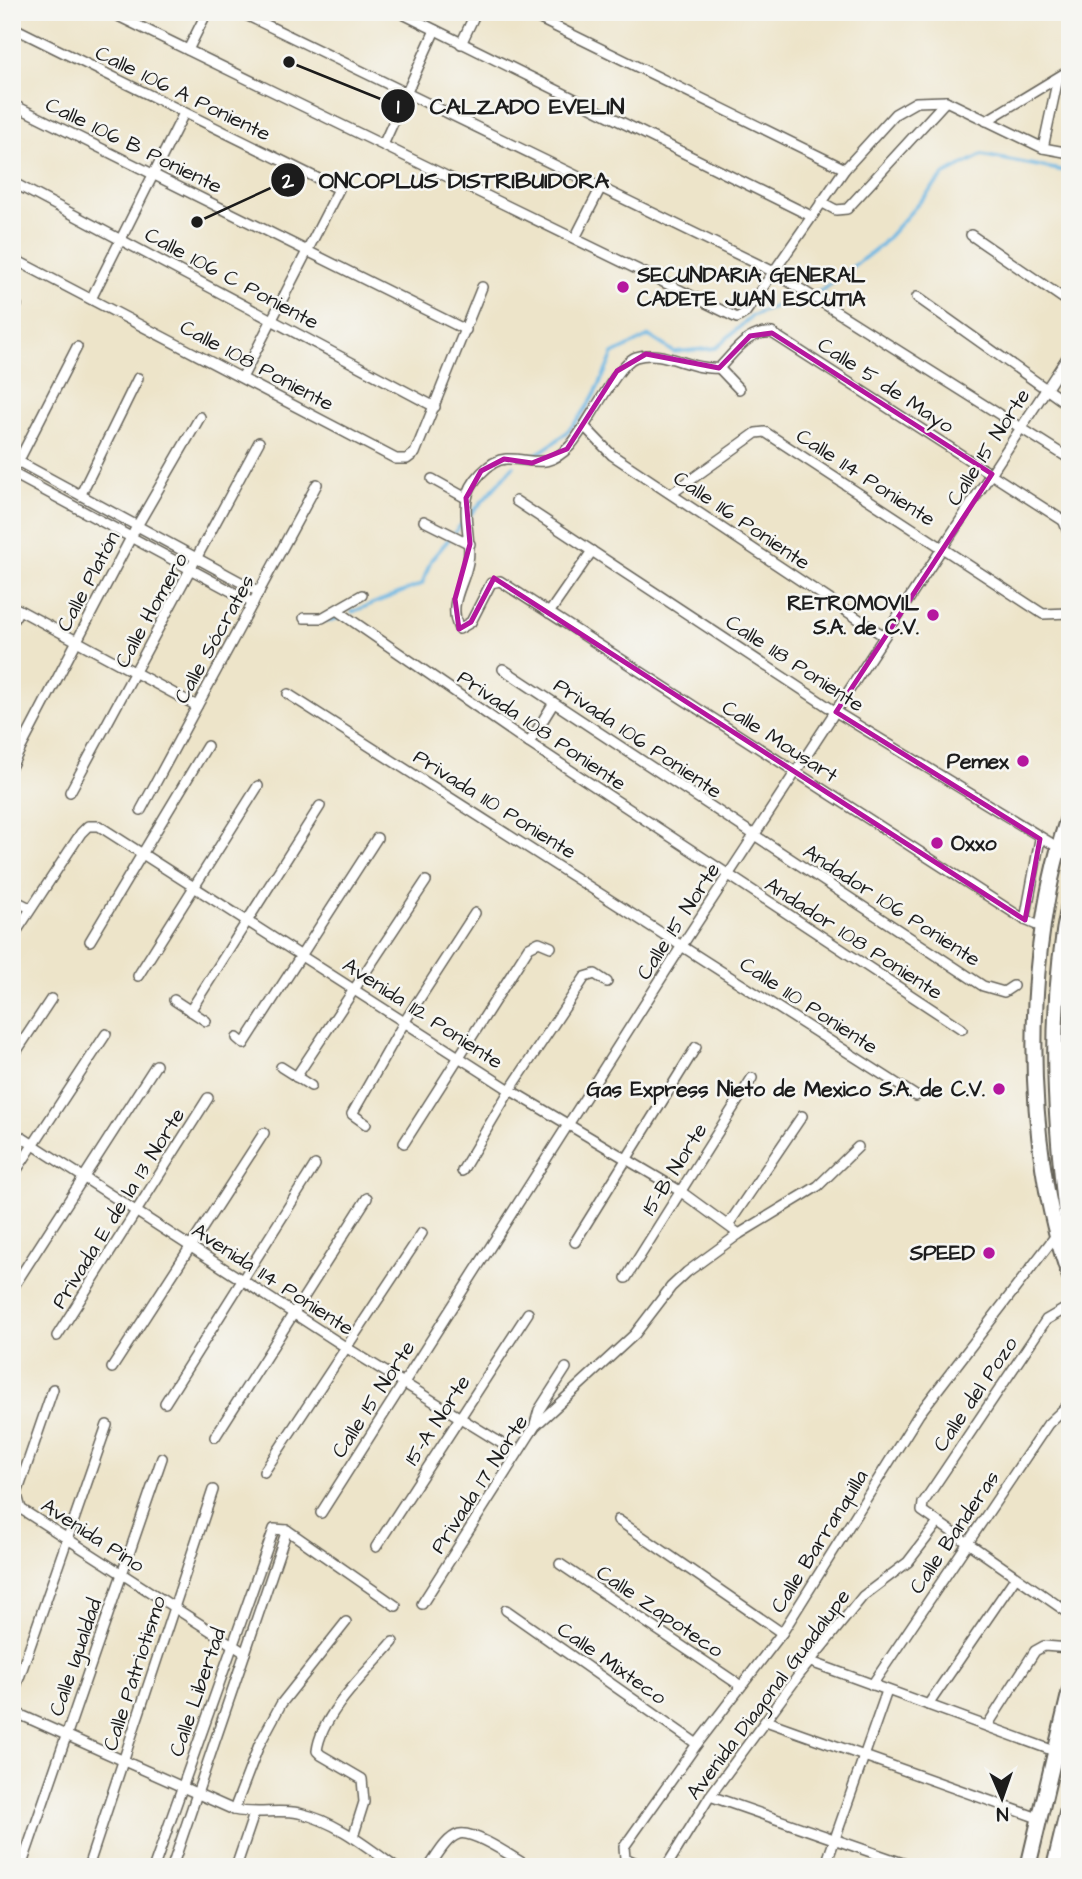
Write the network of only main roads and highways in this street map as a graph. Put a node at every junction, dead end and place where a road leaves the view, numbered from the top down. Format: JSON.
{"nodes":[{"id":1,"x":1070,"y":812,"type":"edge"},
{"id":2,"x":1070,"y":899,"type":"edge"},
{"id":3,"x":1070,"y":1246,"type":"edge"},
{"id":4,"x":1070,"y":1277,"type":"edge"},
{"id":5,"x":1070,"y":1690,"type":"edge"},
{"id":6,"x":1070,"y":1801,"type":"edge"},
{"id":7,"x":1028,"y":1867,"type":"edge"},
{"id":8,"x":1054,"y":1867,"type":"edge"}],
"edges":[{"from":1,"to":4,"type":"main road"},
{"from":2,"to":3,"type":"main road"},
{"from":5,"to":7,"type":"main road"},
{"from":6,"to":8,"type":"main road"}]}
